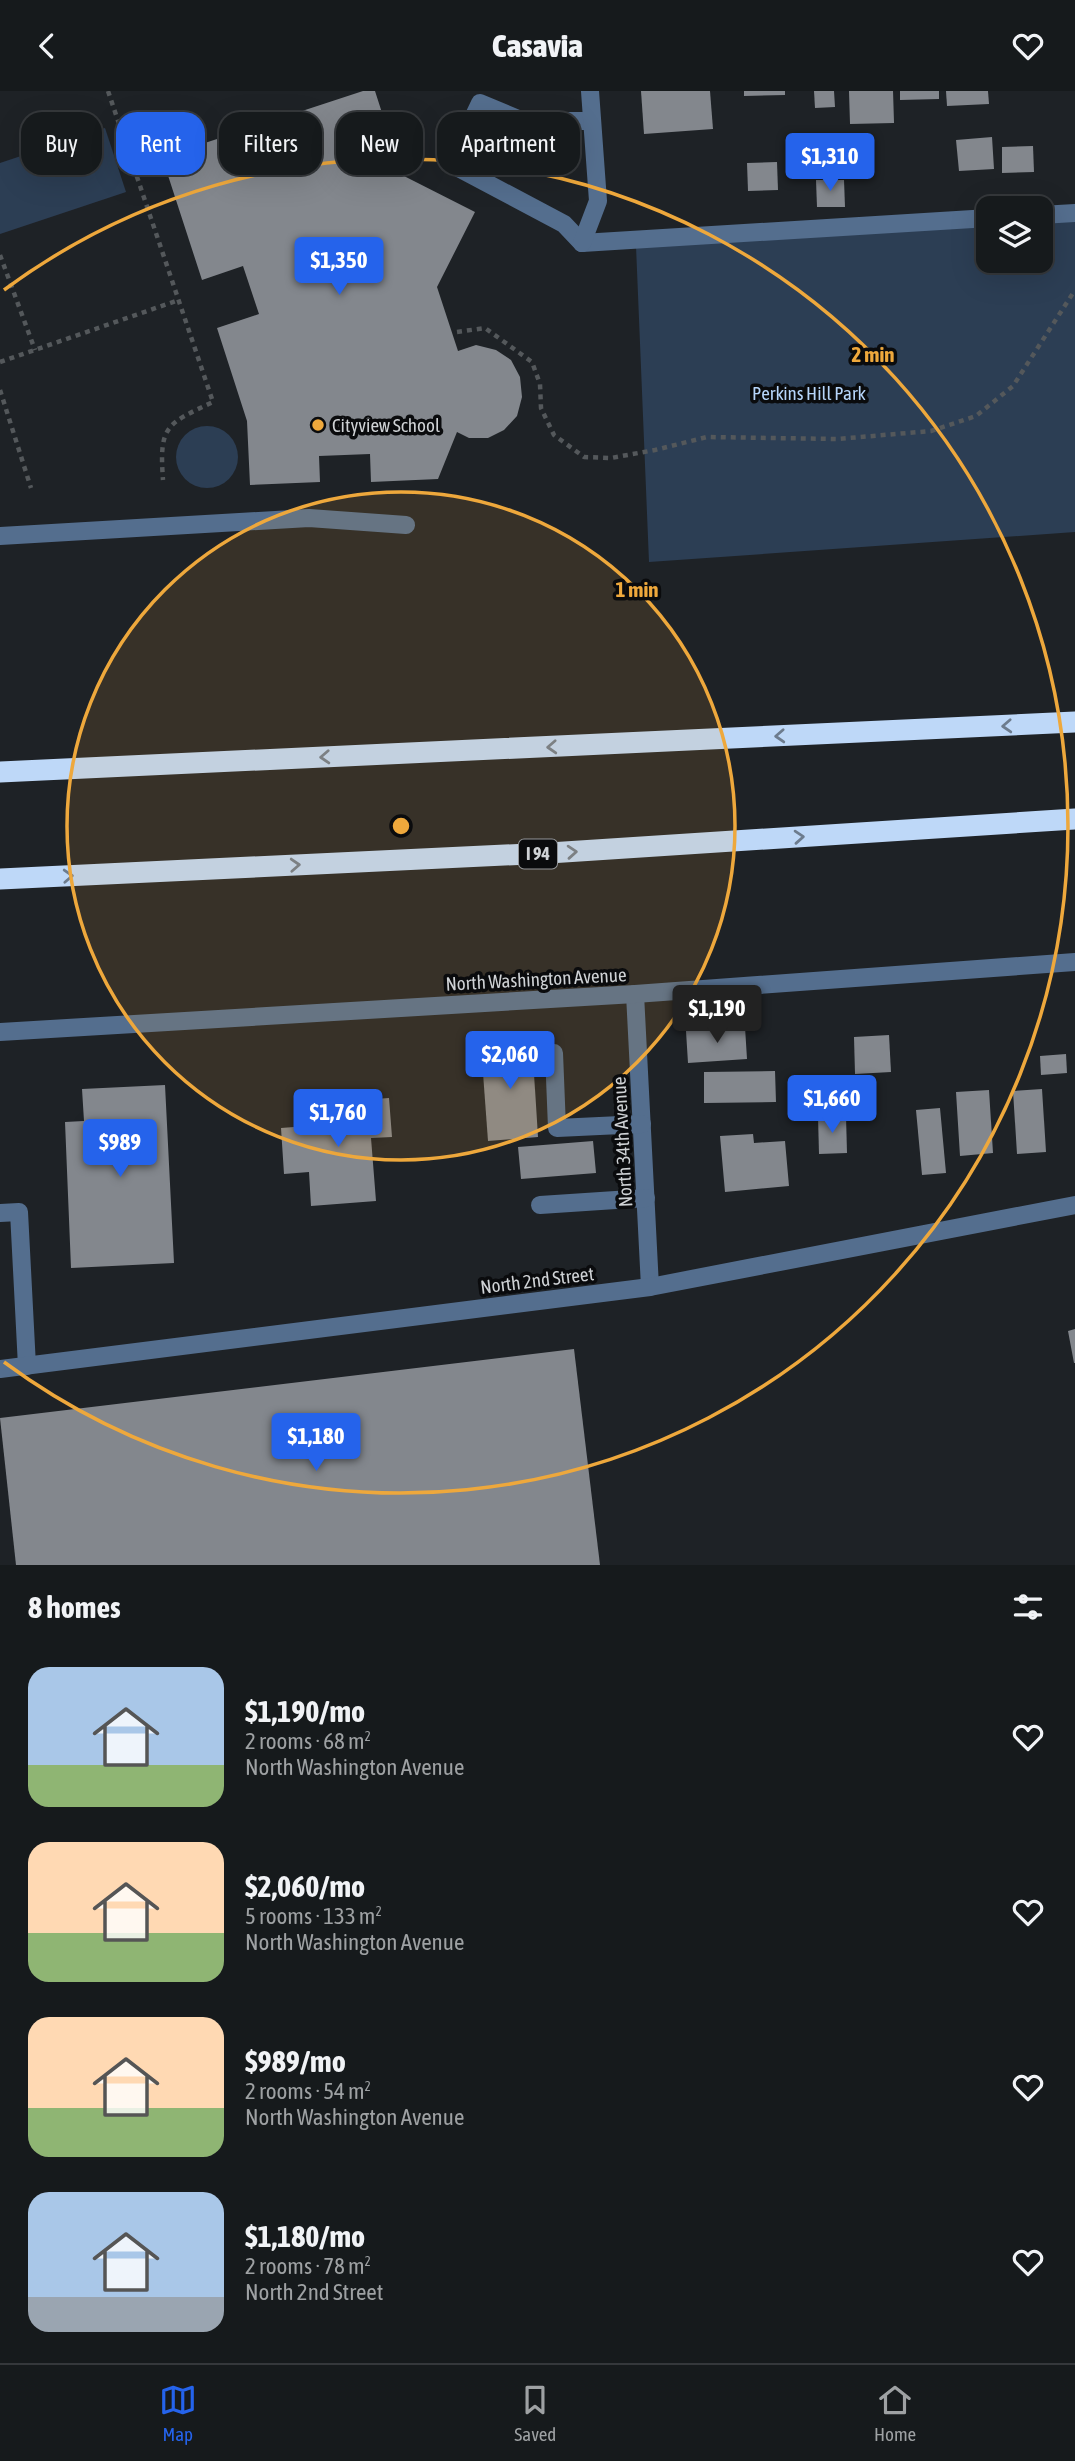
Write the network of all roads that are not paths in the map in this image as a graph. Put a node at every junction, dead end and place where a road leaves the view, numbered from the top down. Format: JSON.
{"nodes":[{"id":1,"x":590,"y":91,"type":"edge"},
{"id":2,"x":592,"y":121,"type":"junction"},
{"id":3,"x":1075,"y":213,"type":"edge"},
{"id":4,"x":1053,"y":214,"type":"edge"},
{"id":5,"x":976,"y":219,"type":"edge"},
{"id":6,"x":582,"y":243,"type":"junction"},
{"id":7,"x":406,"y":525,"type":"dead end"},
{"id":8,"x":0,"y":536,"type":"edge"},
{"id":9,"x":1075,"y":722,"type":"edge"},
{"id":10,"x":0,"y":772,"type":"edge"},
{"id":11,"x":1075,"y":819,"type":"edge"},
{"id":12,"x":0,"y":879,"type":"edge"},
{"id":13,"x":1075,"y":962,"type":"edge"},
{"id":14,"x":635,"y":994,"type":"junction"},
{"id":15,"x":0,"y":1032,"type":"edge"},
{"id":16,"x":554,"y":1053,"type":"dead end"},
{"id":17,"x":642,"y":1124,"type":"junction"},
{"id":18,"x":646,"y":1198,"type":"junction"},
{"id":19,"x":540,"y":1205,"type":"dead end"},
{"id":20,"x":1075,"y":1205,"type":"edge"},
{"id":21,"x":0,"y":1213,"type":"edge"},
{"id":22,"x":650,"y":1287,"type":"junction"},
{"id":23,"x":27,"y":1366,"type":"junction"},
{"id":24,"x":0,"y":1369,"type":"edge"}],
"edges":[{"from":1,"to":2,"type":"street"},
{"from":2,"to":6,"type":"street"},
{"from":2,"to":6,"type":"street"},
{"from":3,"to":4,"type":"street"},
{"from":5,"to":6,"type":"street"},
{"from":7,"to":8,"type":"street"},
{"from":9,"to":10,"type":"highway","one_way":true},
{"from":12,"to":11,"type":"highway","number":"I 94","one_way":true},
{"from":13,"to":14,"type":"street","name":"North Washington Avenue"},
{"from":14,"to":15,"type":"street","name":"North Washington Avenue"},
{"from":14,"to":17,"type":"street","name":"North 34th Avenue"},
{"from":16,"to":17,"type":"street"},
{"from":17,"to":18,"type":"street","name":"North 34th Avenue"},
{"from":18,"to":19,"type":"street"},
{"from":18,"to":22,"type":"street","name":"North 34th Avenue"},
{"from":20,"to":22,"type":"street","name":"North 2nd Street"},
{"from":21,"to":23,"type":"street"},
{"from":22,"to":23,"type":"street","name":"North 2nd Street"},
{"from":23,"to":24,"type":"street","name":"North 2nd Street"}]}
